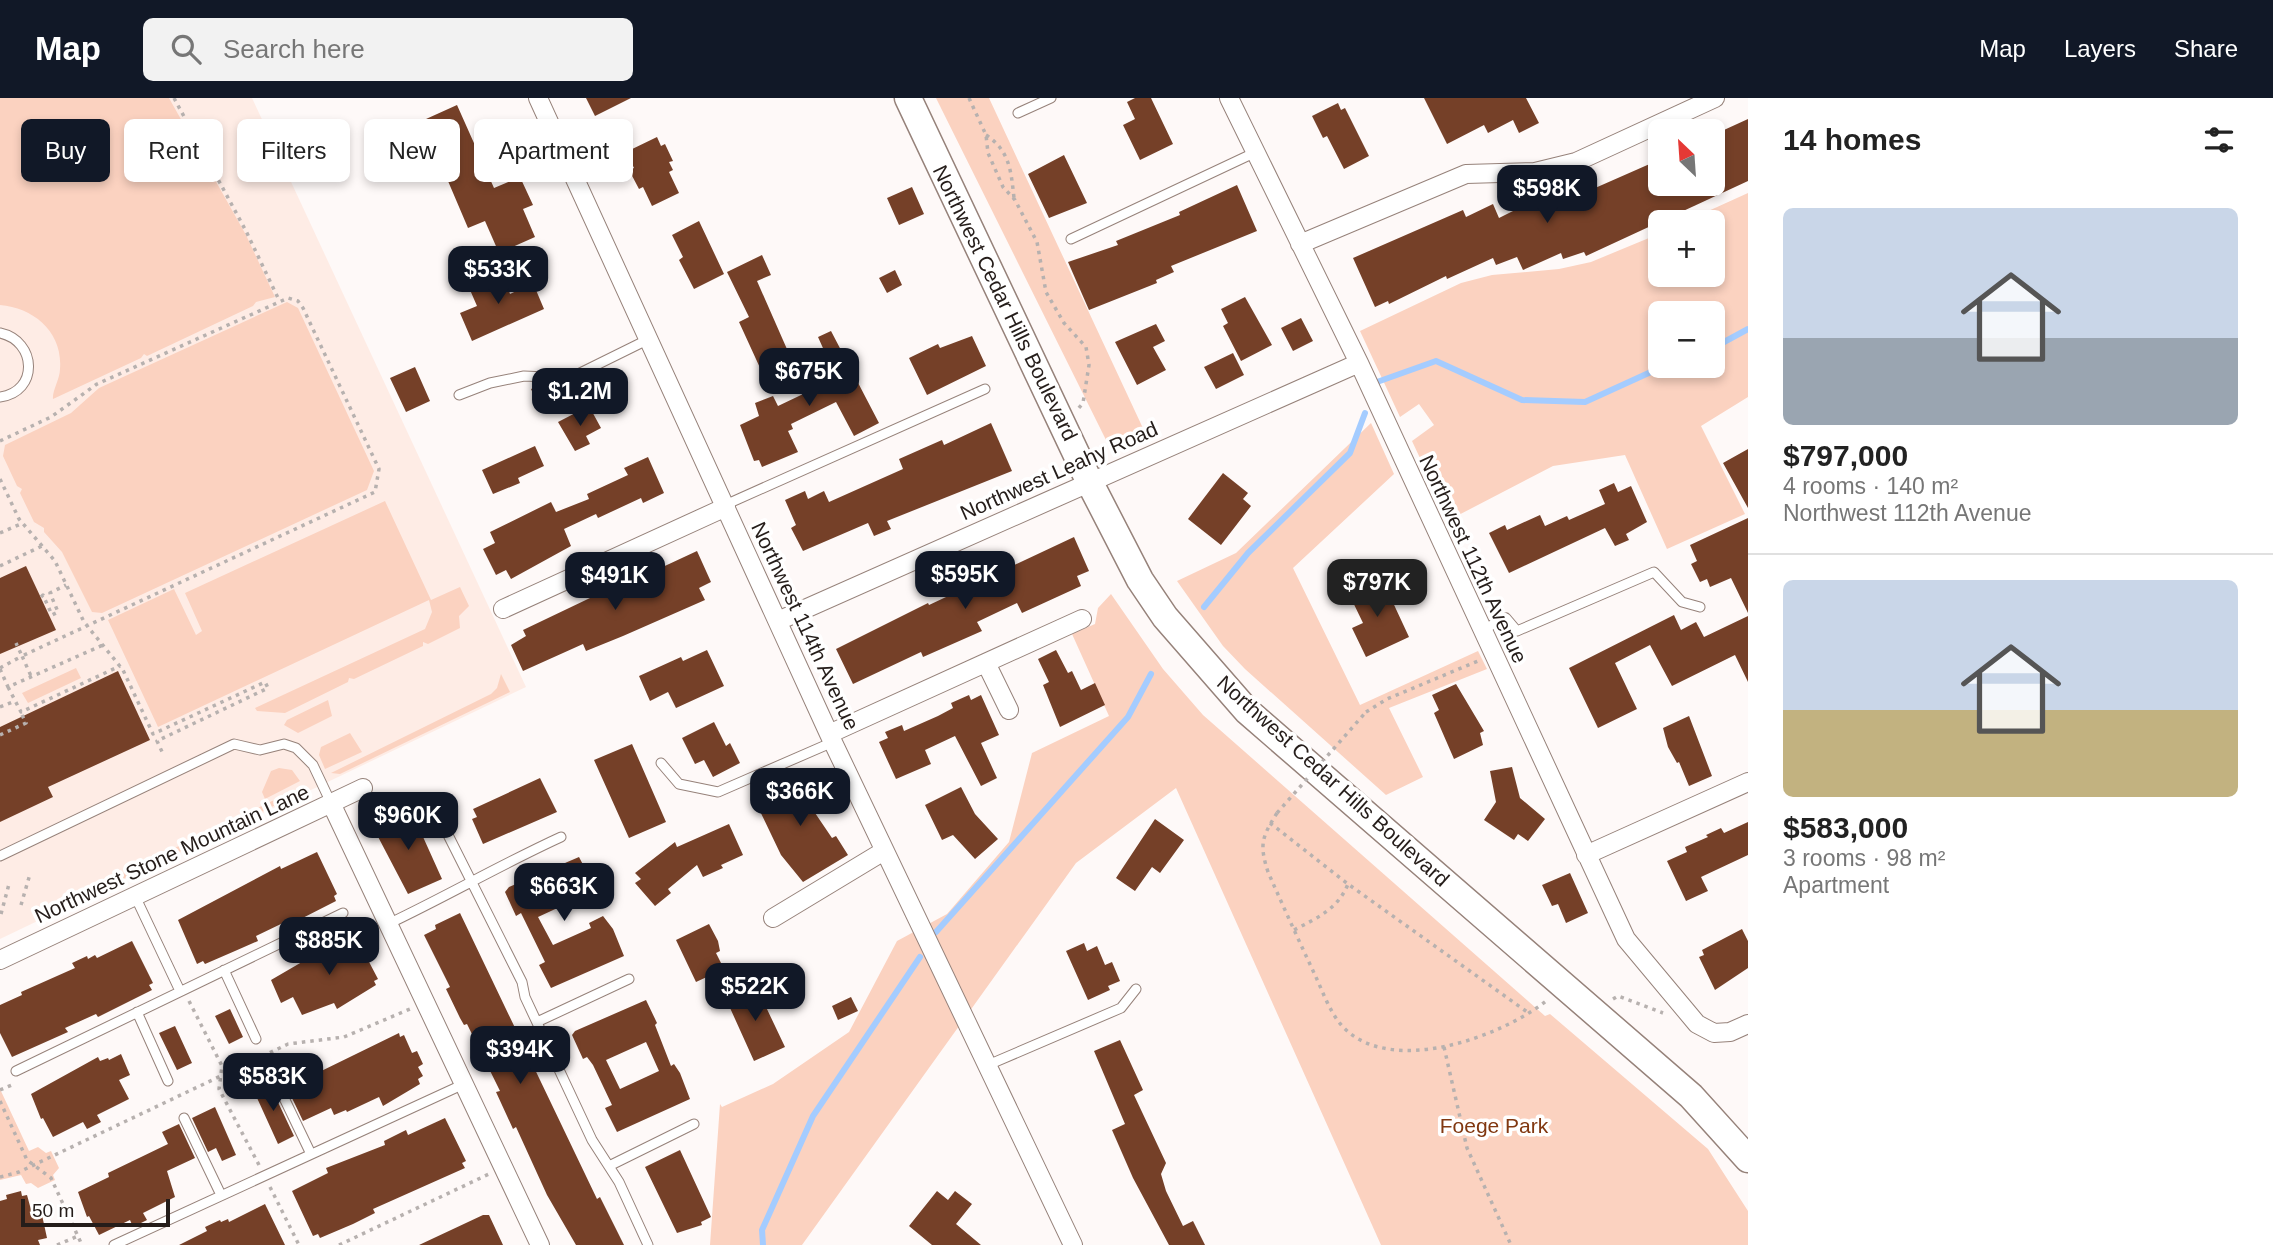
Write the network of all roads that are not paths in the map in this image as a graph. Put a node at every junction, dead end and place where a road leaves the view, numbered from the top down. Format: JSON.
{"nodes":[{"id":1,"x":538,"y":98,"type":"edge"},
{"id":2,"x":908,"y":98,"type":"edge"},
{"id":3,"x":1051,"y":98,"type":"edge"},
{"id":4,"x":1229,"y":98,"type":"edge"},
{"id":5,"x":1716,"y":98,"type":"edge"},
{"id":6,"x":1018,"y":113,"type":"dead end"},
{"id":7,"x":1256,"y":152,"type":"junction"},
{"id":8,"x":1071,"y":239,"type":"dead end"},
{"id":9,"x":1300,"y":244,"type":"junction"},
{"id":10,"x":0,"y":333,"type":"edge"},
{"id":11,"x":649,"y":339,"type":"junction"},
{"id":12,"x":1359,"y":363,"type":"junction"},
{"id":13,"x":985,"y":389,"type":"dead end"},
{"id":14,"x":459,"y":396,"type":"dead end"},
{"id":15,"x":0,"y":397,"type":"edge"},
{"id":16,"x":1090,"y":483,"type":"junction"},
{"id":17,"x":725,"y":506,"type":"junction"},
{"id":18,"x":1700,"y":607,"type":"dead end"},
{"id":19,"x":503,"y":609,"type":"dead end"},
{"id":20,"x":1083,"y":619,"type":"dead end"},
{"id":21,"x":778,"y":621,"type":"junction"},
{"id":22,"x":1481,"y":630,"type":"junction"},
{"id":23,"x":986,"y":663,"type":"junction"},
{"id":24,"x":1009,"y":710,"type":"dead end"},
{"id":25,"x":831,"y":738,"type":"junction"},
{"id":26,"x":661,"y":763,"type":"dead end"},
{"id":27,"x":1748,"y":782,"type":"edge"},
{"id":28,"x":363,"y":788,"type":"dead end"},
{"id":29,"x":331,"y":803,"type":"junction"},
{"id":30,"x":435,"y":809,"type":"dead end"},
{"id":31,"x":561,"y":836,"type":"dead end"},
{"id":32,"x":884,"y":851,"type":"junction"},
{"id":33,"x":1586,"y":855,"type":"junction"},
{"id":34,"x":0,"y":856,"type":"edge"},
{"id":35,"x":472,"y":884,"type":"junction"},
{"id":36,"x":135,"y":896,"type":"junction"},
{"id":37,"x":343,"y":913,"type":"dead end"},
{"id":38,"x":773,"y":918,"type":"dead end"},
{"id":39,"x":388,"y":924,"type":"junction"},
{"id":40,"x":0,"y":960,"type":"edge"},
{"id":41,"x":223,"y":970,"type":"junction"},
{"id":42,"x":629,"y":979,"type":"dead end"},
{"id":43,"x":1136,"y":989,"type":"dead end"},
{"id":44,"x":180,"y":991,"type":"junction"},
{"id":45,"x":137,"y":1012,"type":"junction"},
{"id":46,"x":537,"y":1022,"type":"junction"},
{"id":47,"x":1748,"y":1024,"type":"edge"},
{"id":48,"x":256,"y":1039,"type":"dead end"},
{"id":49,"x":988,"y":1065,"type":"junction"},
{"id":50,"x":16,"y":1071,"type":"dead end"},
{"id":51,"x":273,"y":1075,"type":"dead end"},
{"id":52,"x":168,"y":1081,"type":"dead end"},
{"id":53,"x":464,"y":1084,"type":"junction"},
{"id":54,"x":184,"y":1118,"type":"dead end"},
{"id":55,"x":694,"y":1125,"type":"dead end"},
{"id":56,"x":310,"y":1152,"type":"junction"},
{"id":57,"x":1748,"y":1159,"type":"edge"},
{"id":58,"x":609,"y":1166,"type":"junction"},
{"id":59,"x":221,"y":1195,"type":"junction"},
{"id":60,"x":114,"y":1245,"type":"edge"},
{"id":61,"x":540,"y":1245,"type":"edge"},
{"id":62,"x":648,"y":1245,"type":"edge"},
{"id":63,"x":1073,"y":1245,"type":"edge"}],
"edges":[{"from":1,"to":11,"type":"street","name":"Northwest 114th Avenue"},
{"from":2,"to":16,"type":"main road","name":"Northwest Cedar Hills Boulevard"},
{"from":3,"to":6,"type":"lane"},
{"from":4,"to":7,"type":"street","name":"Northwest 112th Avenue"},
{"from":5,"to":9,"type":"street"},
{"from":7,"to":8,"type":"lane"},
{"from":7,"to":9,"type":"street","name":"Northwest 112th Avenue"},
{"from":9,"to":12,"type":"street","name":"Northwest 112th Avenue"},
{"from":10,"to":15,"type":"lane"},
{"from":11,"to":14,"type":"lane"},
{"from":11,"to":17,"type":"street","name":"Northwest 114th Avenue"},
{"from":12,"to":16,"type":"street","name":"Northwest Leahy Road"},
{"from":12,"to":22,"type":"street","name":"Northwest 112th Avenue"},
{"from":13,"to":17,"type":"lane"},
{"from":16,"to":21,"type":"street","name":"Northwest Leahy Road"},
{"from":16,"to":57,"type":"main road","name":"Northwest Cedar Hills Boulevard"},
{"from":17,"to":19,"type":"street"},
{"from":17,"to":21,"type":"street","name":"Northwest 114th Avenue"},
{"from":18,"to":22,"type":"lane"},
{"from":20,"to":23,"type":"street"},
{"from":21,"to":25,"type":"street","name":"Northwest 114th Avenue"},
{"from":22,"to":33,"type":"street","name":"Northwest 112th Avenue"},
{"from":23,"to":24,"type":"street"},
{"from":23,"to":25,"type":"street"},
{"from":25,"to":26,"type":"lane"},
{"from":25,"to":32,"type":"street","name":"Northwest 114th Avenue"},
{"from":27,"to":33,"type":"street"},
{"from":28,"to":29,"type":"street","name":"Northwest Stone Mountain Lane"},
{"from":29,"to":34,"type":"lane"},
{"from":29,"to":36,"type":"street","name":"Northwest Stone Mountain Lane"},
{"from":29,"to":39,"type":"street"},
{"from":30,"to":35,"type":"lane"},
{"from":31,"to":35,"type":"lane"},
{"from":32,"to":38,"type":"street"},
{"from":32,"to":49,"type":"street","name":"Northwest 114th Avenue"},
{"from":33,"to":47,"type":"street","name":"Northwest 112th Avenue"},
{"from":35,"to":39,"type":"lane"},
{"from":35,"to":46,"type":"lane"},
{"from":36,"to":40,"type":"street","name":"Northwest Stone Mountain Lane"},
{"from":36,"to":44,"type":"lane"},
{"from":37,"to":41,"type":"lane"},
{"from":39,"to":53,"type":"street"},
{"from":41,"to":44,"type":"lane"},
{"from":41,"to":48,"type":"lane"},
{"from":42,"to":46,"type":"lane"},
{"from":43,"to":49,"type":"lane"},
{"from":44,"to":45,"type":"lane"},
{"from":45,"to":50,"type":"lane"},
{"from":45,"to":52,"type":"lane"},
{"from":46,"to":58,"type":"lane"},
{"from":49,"to":63,"type":"street","name":"Northwest 114th Avenue"},
{"from":51,"to":56,"type":"lane"},
{"from":53,"to":56,"type":"lane"},
{"from":53,"to":61,"type":"street"},
{"from":54,"to":59,"type":"lane"},
{"from":55,"to":58,"type":"lane"},
{"from":56,"to":59,"type":"lane"},
{"from":58,"to":62,"type":"lane"},
{"from":59,"to":60,"type":"lane"}]}
